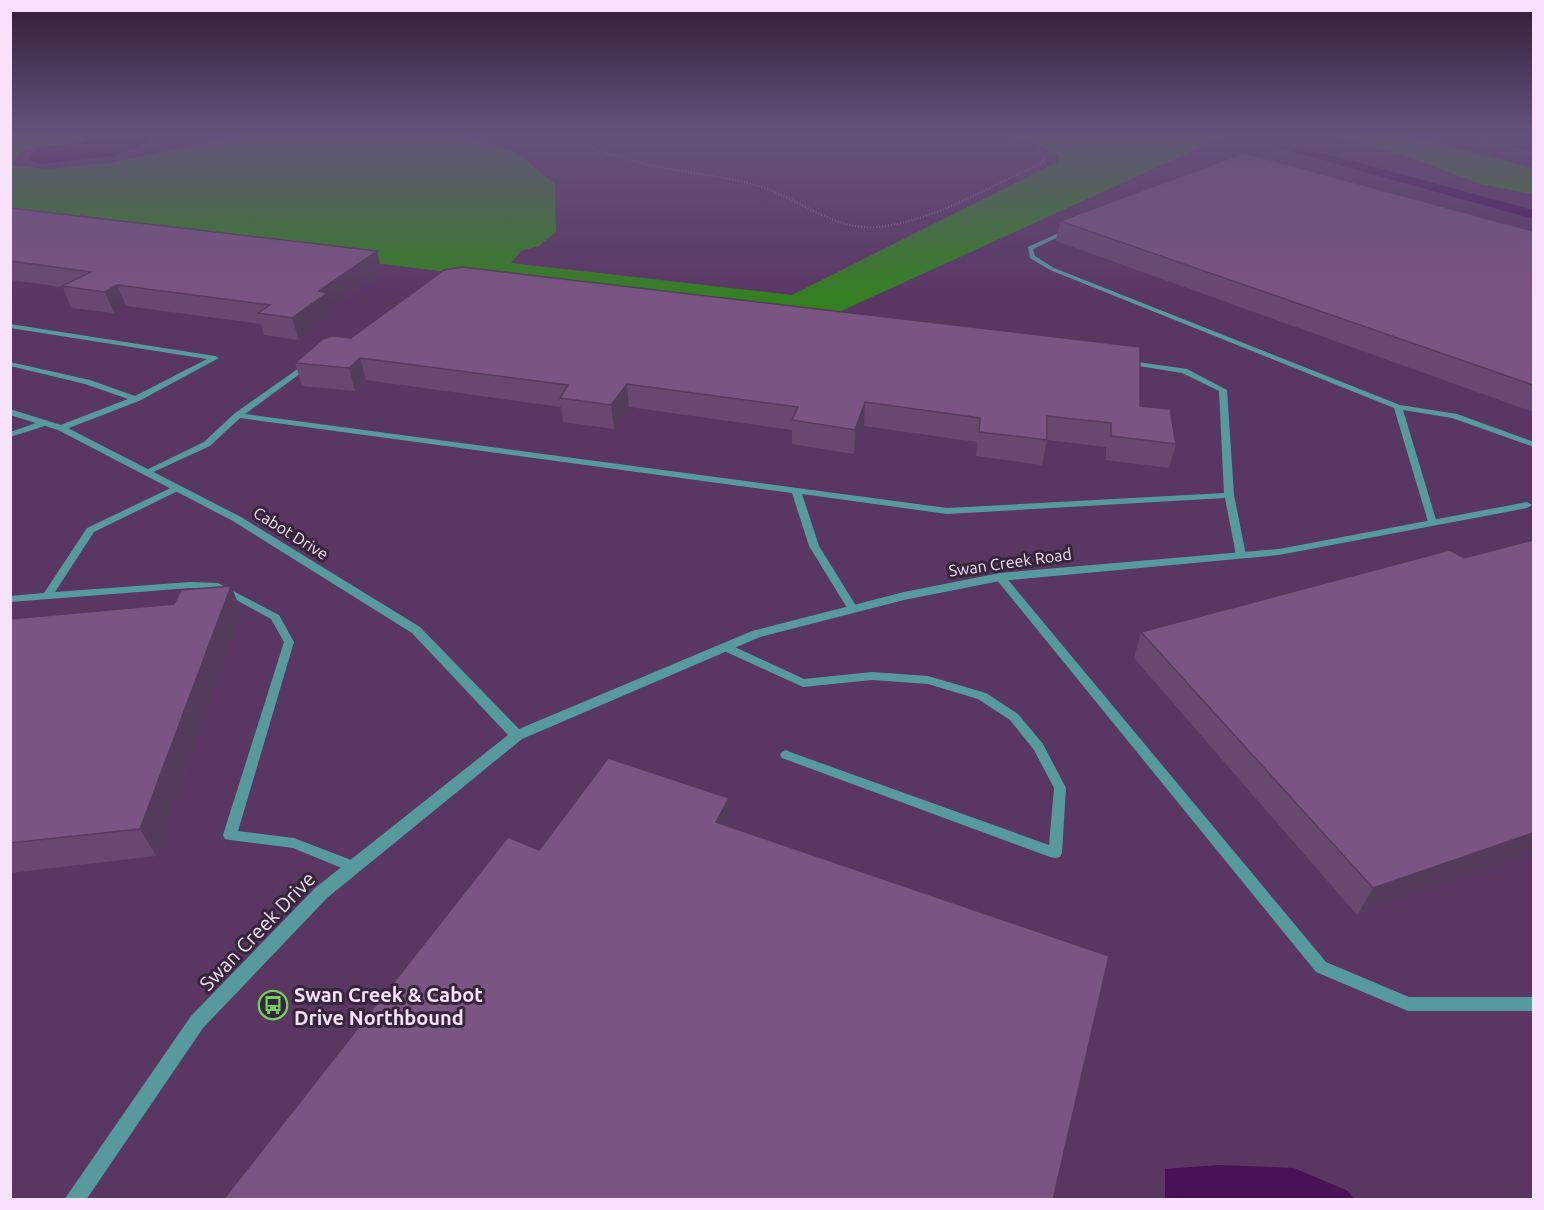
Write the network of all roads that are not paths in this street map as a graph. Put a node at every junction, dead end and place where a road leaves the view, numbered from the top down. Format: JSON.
{"nodes":[{"id":1,"x":1082,"y":224,"type":"edge"},
{"id":2,"x":10,"y":326,"type":"edge"},
{"id":3,"x":1113,"y":360,"type":"edge"},
{"id":4,"x":315,"y":361,"type":"edge"},
{"id":5,"x":10,"y":364,"type":"edge"},
{"id":6,"x":136,"y":399,"type":"junction"},
{"id":7,"x":1398,"y":407,"type":"junction"},
{"id":8,"x":10,"y":412,"type":"edge"},
{"id":9,"x":238,"y":414,"type":"junction"},
{"id":10,"x":45,"y":423,"type":"junction"},
{"id":11,"x":62,"y":428,"type":"junction"},
{"id":12,"x":10,"y":435,"type":"edge"},
{"id":13,"x":1533,"y":445,"type":"edge"},
{"id":14,"x":146,"y":472,"type":"junction"},
{"id":15,"x":177,"y":488,"type":"junction"},
{"id":16,"x":796,"y":490,"type":"junction"},
{"id":17,"x":1229,"y":495,"type":"junction"},
{"id":18,"x":1530,"y":504,"type":"edge"},
{"id":19,"x":1432,"y":523,"type":"junction"},
{"id":20,"x":1241,"y":555,"type":"junction"},
{"id":21,"x":1000,"y":577,"type":"junction"},
{"id":22,"x":47,"y":596,"type":"junction"},
{"id":23,"x":10,"y":600,"type":"edge"},
{"id":24,"x":853,"y":609,"type":"junction"},
{"id":25,"x":726,"y":646,"type":"junction"},
{"id":26,"x":517,"y":735,"type":"junction"},
{"id":27,"x":786,"y":755,"type":"dead end"},
{"id":28,"x":354,"y":867,"type":"junction"},
{"id":29,"x":1533,"y":1004,"type":"edge"},
{"id":30,"x":74,"y":1200,"type":"edge"}],
"edges":[{"from":1,"to":7,"type":"lane"},
{"from":2,"to":6,"type":"lane"},
{"from":3,"to":17,"type":"lane"},
{"from":4,"to":9,"type":"lane"},
{"from":5,"to":6,"type":"lane"},
{"from":6,"to":11,"type":"lane"},
{"from":7,"to":13,"type":"lane"},
{"from":7,"to":19,"type":"lane"},
{"from":8,"to":10,"type":"street","name":"Cabot Drive"},
{"from":9,"to":14,"type":"lane"},
{"from":9,"to":16,"type":"lane"},
{"from":10,"to":11,"type":"street","name":"Cabot Drive"},
{"from":10,"to":12,"type":"lane"},
{"from":11,"to":14,"type":"street","name":"Cabot Drive"},
{"from":14,"to":15,"type":"street","name":"Cabot Drive"},
{"from":15,"to":22,"type":"lane"},
{"from":15,"to":26,"type":"street","name":"Cabot Drive"},
{"from":16,"to":17,"type":"lane"},
{"from":16,"to":24,"type":"lane"},
{"from":17,"to":20,"type":"lane"},
{"from":18,"to":19,"type":"street","name":"Swan Creek Road"},
{"from":19,"to":20,"type":"street","name":"Swan Creek Road"},
{"from":20,"to":21,"type":"street","name":"Swan Creek Road"},
{"from":21,"to":24,"type":"street","name":"Swan Creek Road"},
{"from":21,"to":29,"type":"lane"},
{"from":22,"to":23,"type":"lane"},
{"from":22,"to":28,"type":"lane"},
{"from":24,"to":25,"type":"street","name":"Swan Creek Road"},
{"from":25,"to":26,"type":"street","name":"Swan Creek Road"},
{"from":25,"to":27,"type":"lane"},
{"from":26,"to":28,"type":"street","name":"Swan Creek Drive"},
{"from":28,"to":30,"type":"street","name":"Swan Creek Drive"}]}
